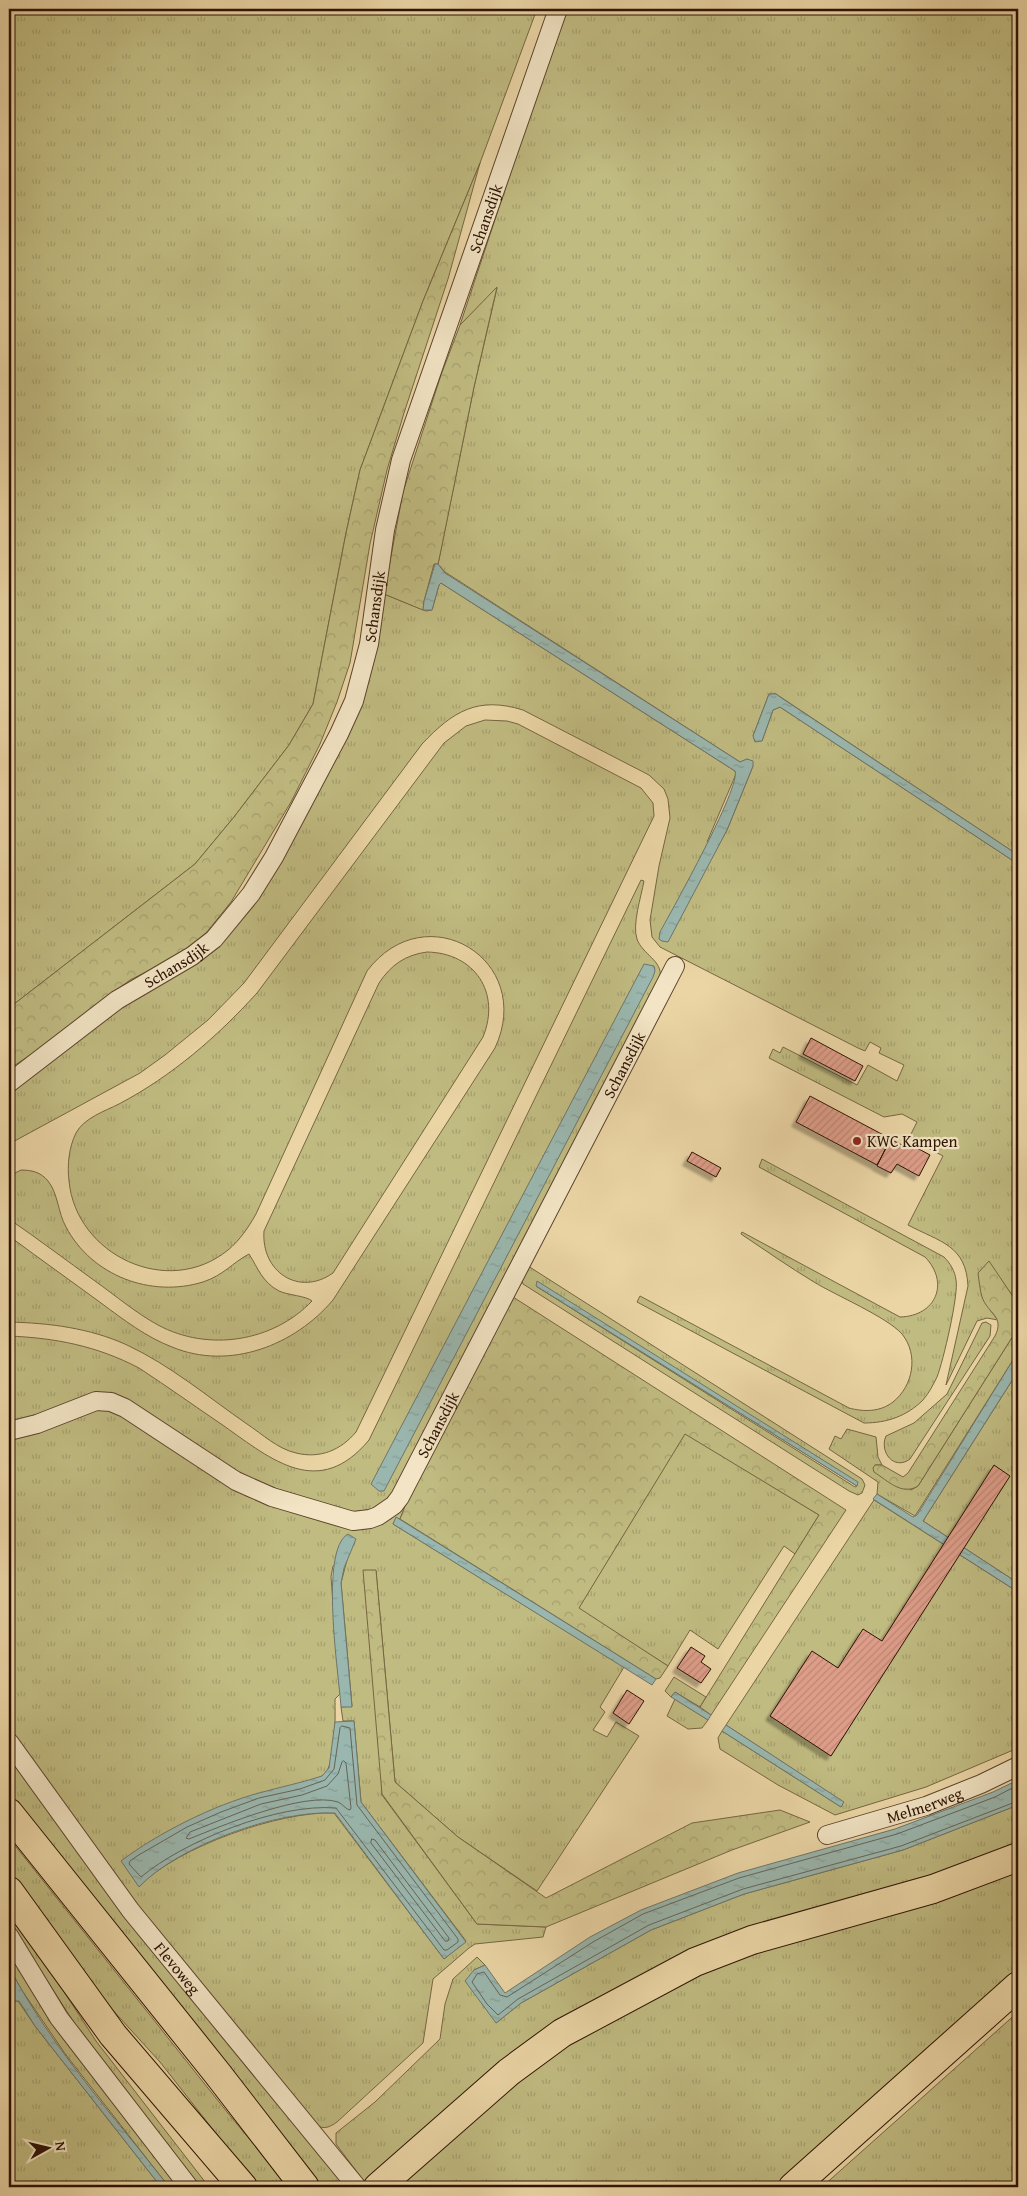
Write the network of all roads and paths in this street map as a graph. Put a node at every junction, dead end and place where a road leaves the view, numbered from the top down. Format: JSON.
{"nodes":[{"id":1,"x":558,"y":9,"type":"edge"},
{"id":2,"x":675,"y":966,"type":"dead end"},
{"id":3,"x":9,"y":1084,"type":"edge"},
{"id":4,"x":9,"y":1431,"type":"edge"},
{"id":5,"x":9,"y":1742,"type":"edge"},
{"id":6,"x":1018,"y":1766,"type":"edge"},
{"id":7,"x":9,"y":1813,"type":"edge"},
{"id":8,"x":827,"y":1835,"type":"dead end"},
{"id":9,"x":1018,"y":1857,"type":"edge"},
{"id":10,"x":9,"y":1891,"type":"edge"},
{"id":11,"x":9,"y":1936,"type":"edge"},
{"id":12,"x":1018,"y":1986,"type":"edge"},
{"id":13,"x":1018,"y":2005,"type":"edge"},
{"id":14,"x":190,"y":2187,"type":"edge"},
{"id":15,"x":243,"y":2187,"type":"edge"},
{"id":16,"x":305,"y":2187,"type":"edge"},
{"id":17,"x":358,"y":2187,"type":"edge"},
{"id":18,"x":378,"y":2187,"type":"edge"},
{"id":19,"x":793,"y":2187,"type":"edge"},
{"id":20,"x":813,"y":2187,"type":"edge"}],
"edges":[{"from":1,"to":3,"type":"street","name":"Schansdijk"},
{"from":2,"to":4,"type":"street","name":"Schansdijk"},
{"from":5,"to":17,"type":"street","name":"Flevoweg"},
{"from":6,"to":8,"type":"street","name":"Melmerweg"},
{"from":7,"to":16,"type":"highway"},
{"from":9,"to":18,"type":"highway"},
{"from":10,"to":15,"type":"highway"},
{"from":11,"to":14,"type":"street"},
{"from":12,"to":19,"type":"highway"},
{"from":13,"to":20,"type":"highway"}]}
